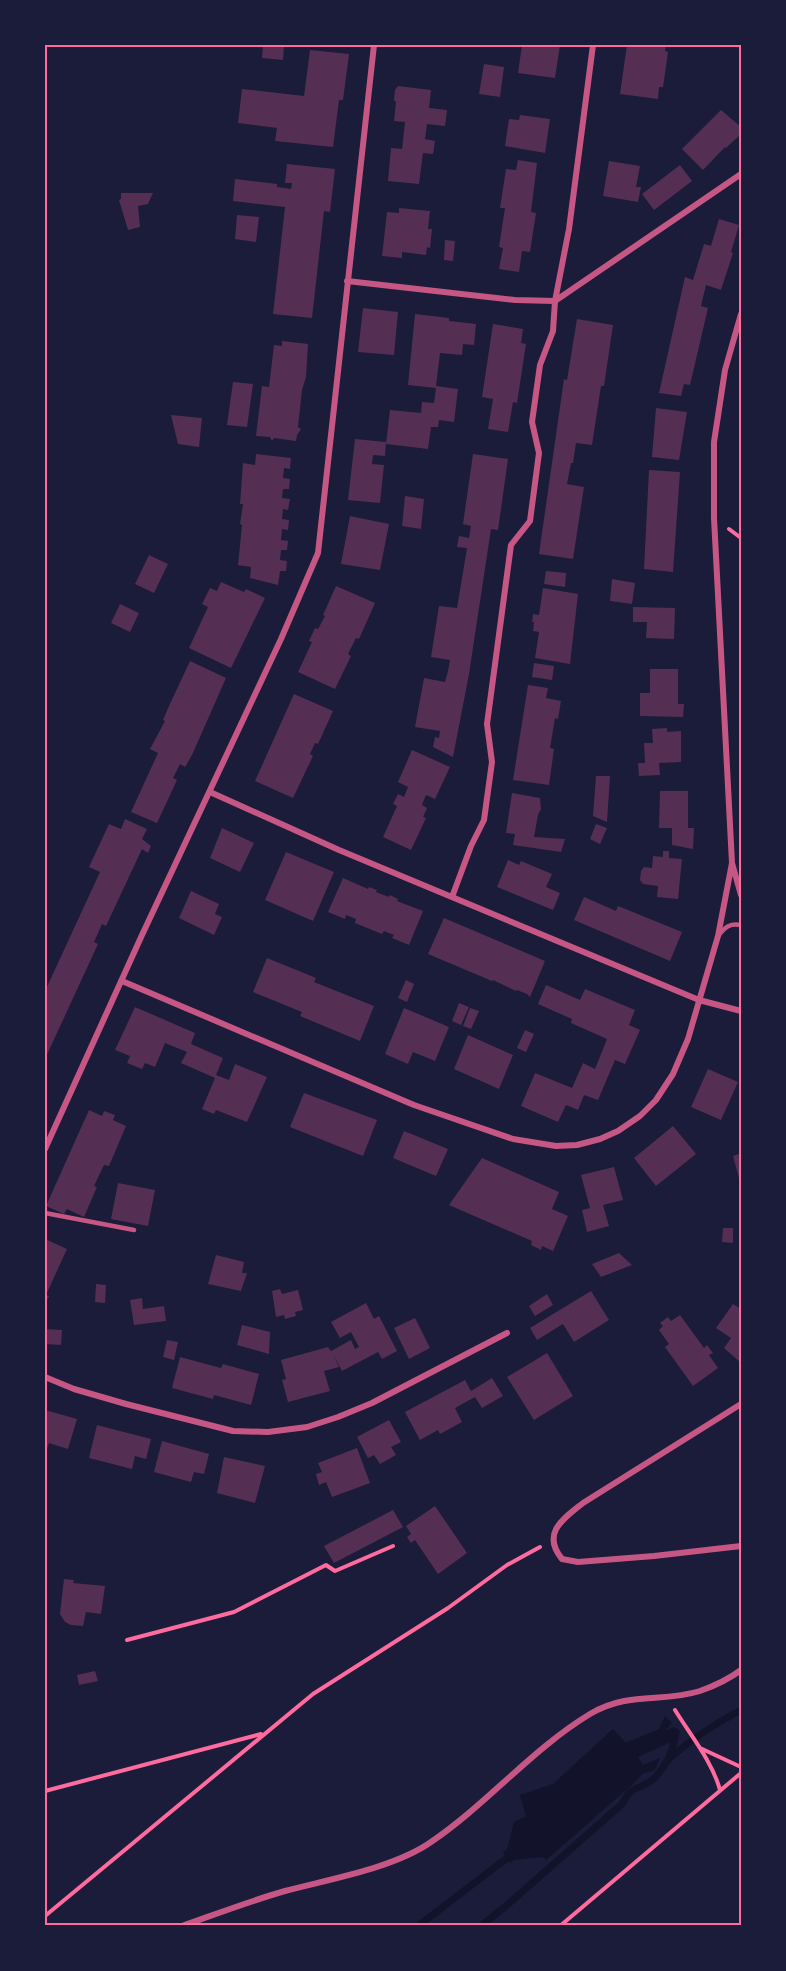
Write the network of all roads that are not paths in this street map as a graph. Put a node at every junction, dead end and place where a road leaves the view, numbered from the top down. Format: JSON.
{"nodes":[{"id":1,"x":374,"y":45,"type":"edge"},
{"id":2,"x":593,"y":45,"type":"edge"},
{"id":3,"x":741,"y":174,"type":"edge"},
{"id":4,"x":347,"y":281,"type":"junction"},
{"id":5,"x":555,"y":301,"type":"junction"},
{"id":6,"x":741,"y":314,"type":"edge"},
{"id":7,"x":210,"y":792,"type":"junction"},
{"id":8,"x":732,"y":863,"type":"junction"},
{"id":9,"x":741,"y":895,"type":"edge"},
{"id":10,"x":452,"y":897,"type":"junction"},
{"id":11,"x":741,"y":925,"type":"edge"},
{"id":12,"x":718,"y":936,"type":"junction"},
{"id":13,"x":122,"y":981,"type":"junction"},
{"id":14,"x":699,"y":1000,"type":"junction"},
{"id":15,"x":741,"y":1011,"type":"edge"},
{"id":16,"x":45,"y":1149,"type":"edge"},
{"id":17,"x":45,"y":1214,"type":"edge"},
{"id":18,"x":134,"y":1230,"type":"dead end"},
{"id":19,"x":507,"y":1333,"type":"dead end"},
{"id":20,"x":45,"y":1377,"type":"edge"},
{"id":21,"x":741,"y":1404,"type":"edge"},
{"id":22,"x":741,"y":1546,"type":"edge"},
{"id":23,"x":741,"y":1670,"type":"edge"},
{"id":24,"x":182,"y":1926,"type":"edge"}],
"edges":[{"from":1,"to":4,"type":"street"},
{"from":2,"to":5,"type":"street"},
{"from":3,"to":5,"type":"street"},
{"from":4,"to":5,"type":"street"},
{"from":4,"to":7,"type":"street"},
{"from":5,"to":10,"type":"street"},
{"from":6,"to":8,"type":"street"},
{"from":7,"to":10,"type":"street"},
{"from":7,"to":13,"type":"street"},
{"from":8,"to":9,"type":"street"},
{"from":8,"to":12,"type":"street"},
{"from":10,"to":14,"type":"street"},
{"from":11,"to":12,"type":"lane"},
{"from":12,"to":14,"type":"street"},
{"from":13,"to":14,"type":"street"},
{"from":13,"to":16,"type":"street"},
{"from":14,"to":15,"type":"street"},
{"from":17,"to":18,"type":"lane"},
{"from":19,"to":20,"type":"street"},
{"from":21,"to":22,"type":"street"},
{"from":23,"to":24,"type":"street"}]}
